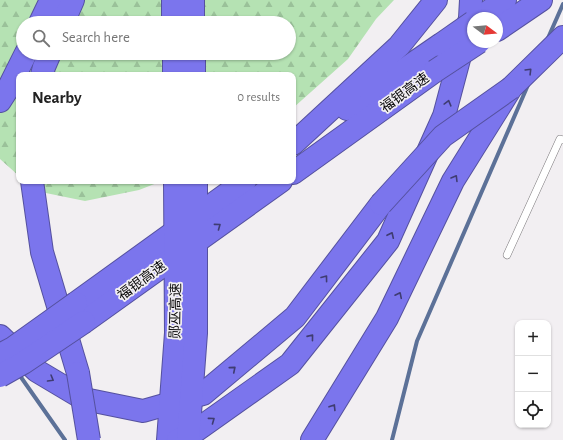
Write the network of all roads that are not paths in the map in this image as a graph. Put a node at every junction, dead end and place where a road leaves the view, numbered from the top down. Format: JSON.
{"nodes":[{"id":1,"x":51,"y":0,"type":"edge"},
{"id":2,"x":74,"y":0,"type":"edge"},
{"id":3,"x":173,"y":0,"type":"edge"},
{"id":4,"x":193,"y":0,"type":"edge"},
{"id":5,"x":436,"y":0,"type":"edge"},
{"id":6,"x":471,"y":0,"type":"edge"},
{"id":7,"x":505,"y":0,"type":"edge"},
{"id":8,"x":541,"y":0,"type":"edge"},
{"id":9,"x":488,"y":12,"type":"edge"},
{"id":10,"x":43,"y":16,"type":"edge"},
{"id":11,"x":66,"y":16,"type":"edge"},
{"id":12,"x":173,"y":16,"type":"edge"},
{"id":13,"x":193,"y":16,"type":"edge"},
{"id":14,"x":467,"y":26,"type":"edge"},
{"id":15,"x":503,"y":26,"type":"edge"},
{"id":16,"x":563,"y":40,"type":"edge"},
{"id":17,"x":563,"y":43,"type":"edge"},
{"id":18,"x":469,"y":48,"type":"edge"},
{"id":19,"x":22,"y":60,"type":"edge"},
{"id":20,"x":47,"y":60,"type":"edge"},
{"id":21,"x":174,"y":60,"type":"edge"},
{"id":22,"x":194,"y":60,"type":"edge"},
{"id":23,"x":16,"y":72,"type":"edge"},
{"id":24,"x":43,"y":72,"type":"edge"},
{"id":25,"x":174,"y":72,"type":"edge"},
{"id":26,"x":194,"y":72,"type":"edge"},
{"id":27,"x":16,"y":73,"type":"edge"},
{"id":28,"x":511,"y":88,"type":"junction"},
{"id":29,"x":5,"y":94,"type":"edge"},
{"id":30,"x":0,"y":111,"type":"edge"},
{"id":31,"x":563,"y":140,"type":"edge"},
{"id":32,"x":296,"y":142,"type":"edge"},
{"id":33,"x":296,"y":143,"type":"edge"},
{"id":34,"x":296,"y":171,"type":"edge"},
{"id":35,"x":32,"y":184,"type":"edge"},
{"id":36,"x":175,"y":184,"type":"edge"},
{"id":37,"x":196,"y":184,"type":"edge"},
{"id":38,"x":241,"y":184,"type":"edge"},
{"id":39,"x":276,"y":184,"type":"edge"},
{"id":40,"x":507,"y":255,"type":"dead end"},
{"id":41,"x":80,"y":313,"type":"junction"},
{"id":42,"x":0,"y":336,"type":"edge"},
{"id":43,"x":0,"y":355,"type":"edge"},
{"id":44,"x":0,"y":376,"type":"edge"},
{"id":45,"x":89,"y":440,"type":"edge"},
{"id":46,"x":168,"y":440,"type":"edge"},
{"id":47,"x":178,"y":440,"type":"edge"},
{"id":48,"x":188,"y":440,"type":"edge"},
{"id":49,"x":312,"y":440,"type":"edge"}],
"edges":[{"from":1,"to":10,"type":"highway"},
{"from":2,"to":11,"type":"highway"},
{"from":3,"to":12,"type":"highway"},
{"from":4,"to":13,"type":"highway"},
{"from":5,"to":32,"type":"highway"},
{"from":47,"to":6,"type":"highway","one_way":true},
{"from":7,"to":9,"type":"highway"},
{"from":8,"to":15,"type":"highway"},
{"from":14,"to":33,"type":"highway","name":"福银高速","bridge":true},
{"from":16,"to":17,"type":"lane"},
{"from":28,"to":17,"type":"highway","one_way":true},
{"from":18,"to":34,"type":"highway","name":"福银高速","bridge":true},
{"from":19,"to":23,"type":"highway"},
{"from":20,"to":24,"type":"highway"},
{"from":21,"to":25,"type":"highway"},
{"from":22,"to":26,"type":"highway"},
{"from":27,"to":29,"type":"highway"},
{"from":42,"to":28,"type":"highway","one_way":true,"bridge":true},
{"from":49,"to":28,"type":"highway","one_way":true},
{"from":29,"to":30,"type":"highway"},
{"from":31,"to":40,"type":"lane"},
{"from":35,"to":45,"type":"highway","bridge":true},
{"from":36,"to":46,"type":"highway","name":"郧巫高速"},
{"from":37,"to":48,"type":"highway","name":"郧巫高速"},
{"from":38,"to":41,"type":"highway","name":"福银高速"},
{"from":41,"to":39,"type":"highway","name":"福银高速","one_way":true},
{"from":41,"to":43,"type":"highway","name":"福银高速","bridge":true},
{"from":41,"to":44,"type":"highway","name":"福银高速","bridge":true}]}
